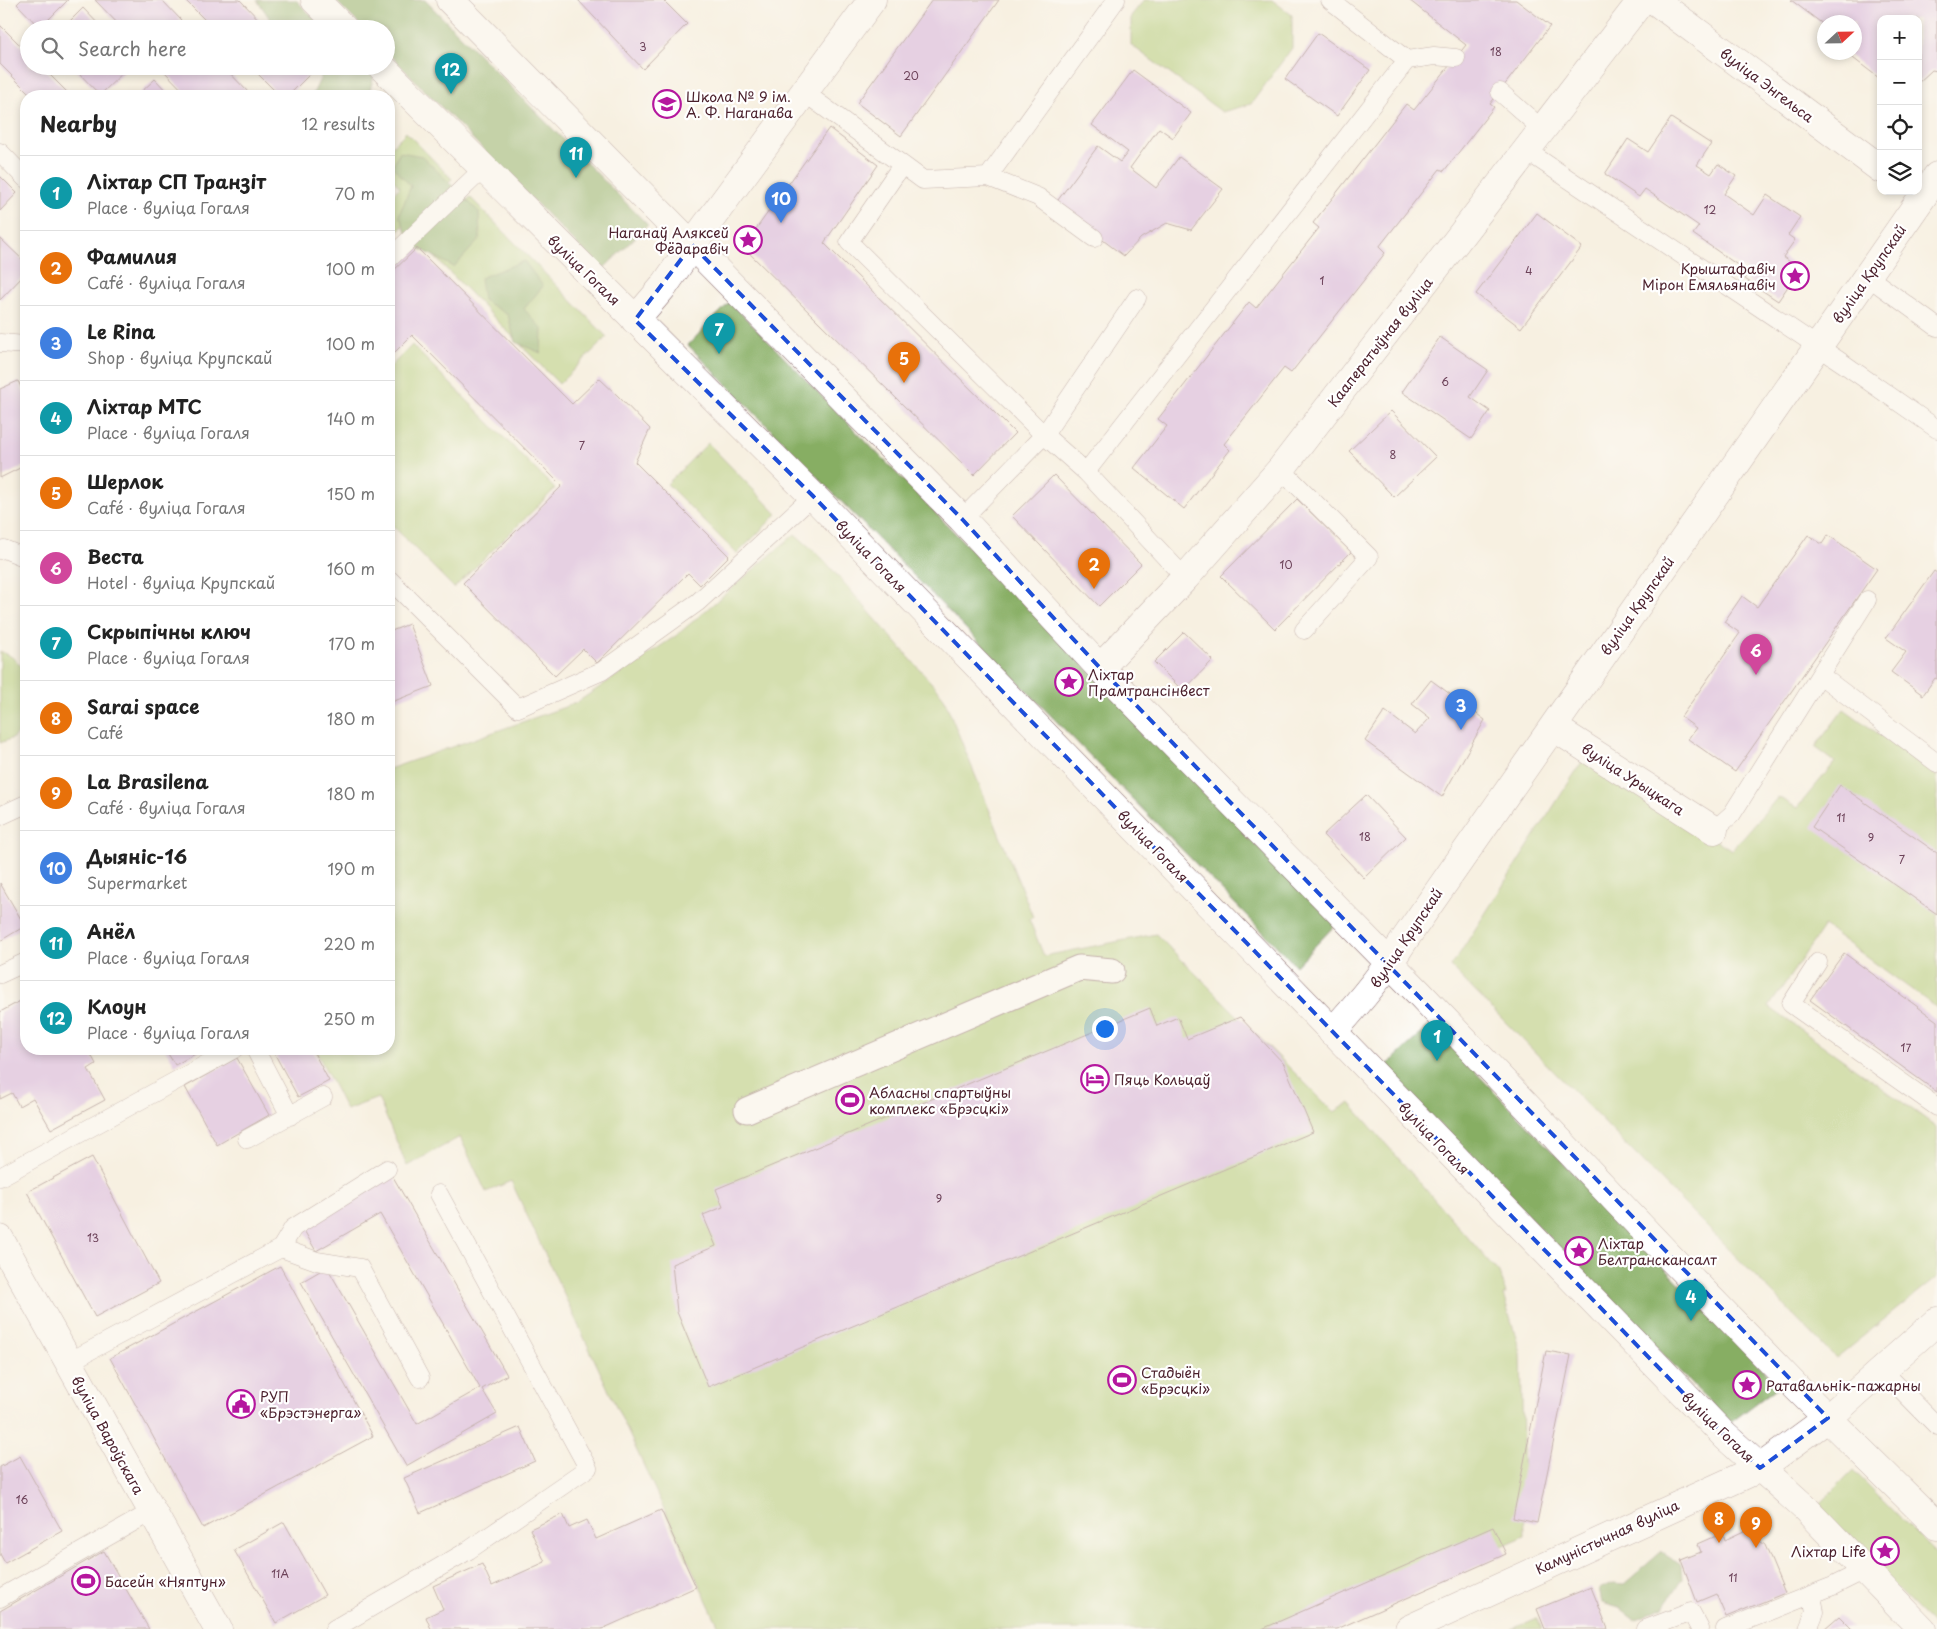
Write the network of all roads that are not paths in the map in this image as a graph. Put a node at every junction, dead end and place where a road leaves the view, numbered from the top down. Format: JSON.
{"nodes":[{"id":1,"x":315,"y":0,"type":"edge"},
{"id":2,"x":450,"y":0,"type":"edge"},
{"id":3,"x":872,"y":0,"type":"edge"},
{"id":4,"x":1116,"y":0,"type":"edge"},
{"id":5,"x":1330,"y":0,"type":"edge"},
{"id":6,"x":1642,"y":0,"type":"edge"},
{"id":7,"x":1654,"y":0,"type":"edge"},
{"id":8,"x":335,"y":20,"type":"edge"},
{"id":9,"x":1456,"y":58,"type":"dead end"},
{"id":10,"x":1407,"y":60,"type":"junction"},
{"id":11,"x":390,"y":75,"type":"edge"},
{"id":12,"x":1500,"y":92,"type":"dead end"},
{"id":13,"x":805,"y":94,"type":"junction"},
{"id":14,"x":1535,"y":141,"type":"junction"},
{"id":15,"x":0,"y":152,"type":"edge"},
{"id":16,"x":902,"y":165,"type":"junction"},
{"id":17,"x":1877,"y":166,"type":"edge"},
{"id":18,"x":483,"y":169,"type":"junction"},
{"id":19,"x":20,"y":173,"type":"edge"},
{"id":20,"x":1937,"y":176,"type":"edge"},
{"id":21,"x":988,"y":177,"type":"junction"},
{"id":22,"x":1922,"y":190,"type":"edge"},
{"id":23,"x":1916,"y":195,"type":"edge"},
{"id":24,"x":1094,"y":238,"type":"dead end"},
{"id":25,"x":692,"y":245,"type":"junction"},
{"id":26,"x":395,"y":253,"type":"edge"},
{"id":27,"x":1867,"y":276,"type":"junction"},
{"id":28,"x":1137,"y":298,"type":"dead end"},
{"id":29,"x":635,"y":320,"type":"junction"},
{"id":30,"x":1937,"y":327,"type":"edge"},
{"id":31,"x":0,"y":344,"type":"edge"},
{"id":32,"x":20,"y":345,"type":"edge"},
{"id":33,"x":1818,"y":346,"type":"junction"},
{"id":34,"x":1937,"y":429,"type":"edge"},
{"id":35,"x":1044,"y":435,"type":"junction"},
{"id":36,"x":1281,"y":469,"type":"junction"},
{"id":37,"x":1086,"y":472,"type":"junction"},
{"id":38,"x":813,"y":496,"type":"junction"},
{"id":39,"x":962,"y":519,"type":"junction"},
{"id":40,"x":0,"y":550,"type":"edge"},
{"id":41,"x":20,"y":556,"type":"edge"},
{"id":42,"x":1185,"y":578,"type":"junction"},
{"id":43,"x":395,"y":586,"type":"edge"},
{"id":44,"x":1867,"y":600,"type":"dead end"},
{"id":45,"x":1304,"y":630,"type":"dead end"},
{"id":46,"x":1100,"y":668,"type":"junction"},
{"id":47,"x":1820,"y":674,"type":"junction"},
{"id":48,"x":1553,"y":727,"type":"junction"},
{"id":49,"x":1937,"y":763,"type":"edge"},
{"id":50,"x":20,"y":807,"type":"edge"},
{"id":51,"x":0,"y":816,"type":"edge"},
{"id":52,"x":1714,"y":830,"type":"joint"},
{"id":53,"x":1818,"y":962,"type":"dead end"},
{"id":54,"x":20,"y":965,"type":"edge"},
{"id":55,"x":1389,"y":965,"type":"junction"},
{"id":56,"x":1112,"y":971,"type":"dead end"},
{"id":57,"x":0,"y":974,"type":"edge"},
{"id":58,"x":1332,"y":1032,"type":"junction"},
{"id":59,"x":223,"y":1055,"type":"edge"},
{"id":60,"x":258,"y":1055,"type":"edge"},
{"id":61,"x":323,"y":1097,"type":"dead end"},
{"id":62,"x":1937,"y":1107,"type":"edge"},
{"id":63,"x":747,"y":1110,"type":"dead end"},
{"id":64,"x":290,"y":1116,"type":"junction"},
{"id":65,"x":247,"y":1139,"type":"dead end"},
{"id":66,"x":386,"y":1169,"type":"dead end"},
{"id":67,"x":0,"y":1177,"type":"edge"},
{"id":68,"x":439,"y":1194,"type":"dead end"},
{"id":69,"x":0,"y":1239,"type":"edge"},
{"id":70,"x":281,"y":1248,"type":"junction"},
{"id":71,"x":1937,"y":1321,"type":"edge"},
{"id":72,"x":67,"y":1363,"type":"junction"},
{"id":73,"x":1882,"y":1370,"type":"junction"},
{"id":74,"x":420,"y":1378,"type":"dead end"},
{"id":75,"x":1828,"y":1418,"type":"junction"},
{"id":76,"x":1937,"y":1426,"type":"edge"},
{"id":77,"x":1760,"y":1468,"type":"junction"},
{"id":78,"x":151,"y":1512,"type":"junction"},
{"id":79,"x":1937,"y":1526,"type":"edge"},
{"id":80,"x":1865,"y":1570,"type":"junction"},
{"id":81,"x":1812,"y":1595,"type":"junction"},
{"id":82,"x":0,"y":1598,"type":"edge"},
{"id":83,"x":218,"y":1629,"type":"edge"},
{"id":84,"x":334,"y":1629,"type":"edge"},
{"id":85,"x":1409,"y":1629,"type":"edge"},
{"id":86,"x":1646,"y":1629,"type":"edge"},
{"id":87,"x":1700,"y":1629,"type":"edge"},
{"id":88,"x":1725,"y":1629,"type":"edge"},
{"id":89,"x":1808,"y":1629,"type":"edge"},
{"id":90,"x":1922,"y":1629,"type":"edge"}],
"edges":[{"from":1,"to":8,"type":"main road"},
{"from":2,"to":25,"type":"main road"},
{"from":3,"to":13,"type":"main road"},
{"from":4,"to":21,"type":"lane"},
{"from":5,"to":10,"type":"lane"},
{"from":6,"to":14,"type":"main road","name":"Кааператыўная вуліца"},
{"from":7,"to":17,"type":"main road","name":"вуліца Энгельса"},
{"from":9,"to":10,"type":"lane"},
{"from":10,"to":37,"type":"lane"},
{"from":11,"to":18,"type":"main road","name":"вуліца Гогаля"},
{"from":12,"to":14,"type":"lane"},
{"from":13,"to":16,"type":"lane"},
{"from":13,"to":25,"type":"main road"},
{"from":14,"to":33,"type":"lane"},
{"from":14,"to":36,"type":"main road","name":"Кааператыўная вуліца"},
{"from":15,"to":19,"type":"lane"},
{"from":16,"to":21,"type":"lane"},
{"from":16,"to":35,"type":"lane"},
{"from":18,"to":26,"type":"lane"},
{"from":18,"to":29,"type":"main road","name":"вуліца Гогаля"},
{"from":20,"to":22,"type":"main road","name":"вуліца Крупскай"},
{"from":21,"to":24,"type":"lane"},
{"from":23,"to":27,"type":"main road","name":"вуліца Крупскай"},
{"from":25,"to":29,"type":"main road"},
{"from":25,"to":39,"type":"main road"},
{"from":27,"to":30,"type":"lane"},
{"from":27,"to":33,"type":"main road","name":"вуліца Крупскай"},
{"from":28,"to":35,"type":"lane"},
{"from":29,"to":38,"type":"main road","name":"вуліца Гогаля"},
{"from":31,"to":32,"type":"lane"},
{"from":33,"to":34,"type":"lane"},
{"from":33,"to":48,"type":"main road","name":"вуліца Крупскай"},
{"from":35,"to":37,"type":"lane"},
{"from":35,"to":39,"type":"lane"},
{"from":36,"to":42,"type":"main road","name":"Кааператыўная вуліца"},
{"from":36,"to":45,"type":"lane"},
{"from":37,"to":42,"type":"lane"},
{"from":38,"to":43,"type":"lane"},
{"from":38,"to":58,"type":"main road","name":"вуліца Гогаля"},
{"from":39,"to":46,"type":"main road"},
{"from":40,"to":41,"type":"lane"},
{"from":42,"to":46,"type":"main road","name":"Кааператыўная вуліца"},
{"from":44,"to":47,"type":"lane"},
{"from":46,"to":55,"type":"main road"},
{"from":47,"to":49,"type":"lane"},
{"from":47,"to":52,"type":"lane"},
{"from":48,"to":52,"type":"main road","name":"вуліца Урыцкага"},
{"from":48,"to":55,"type":"main road","name":"вуліца Крупскай"},
{"from":50,"to":51,"type":"lane"},
{"from":53,"to":62,"type":"lane"},
{"from":54,"to":57,"type":"lane"},
{"from":55,"to":58,"type":"main road","name":"вуліца Крупскай"},
{"from":55,"to":75,"type":"main road"},
{"from":56,"to":63,"type":"street"},
{"from":58,"to":77,"type":"main road","name":"вуліца Гогаля"},
{"from":59,"to":67,"type":"lane"},
{"from":60,"to":64,"type":"lane"},
{"from":61,"to":64,"type":"lane"},
{"from":64,"to":65,"type":"lane"},
{"from":66,"to":70,"type":"lane"},
{"from":68,"to":84,"type":"lane"},
{"from":69,"to":72,"type":"main road","name":"вуліца Вароўскага"},
{"from":70,"to":72,"type":"lane"},
{"from":70,"to":74,"type":"lane"},
{"from":71,"to":73,"type":"main road","name":"Камуністычная вуліца"},
{"from":72,"to":78,"type":"main road","name":"вуліца Вароўскага"},
{"from":73,"to":75,"type":"main road","name":"Камуністычная вуліца"},
{"from":73,"to":76,"type":"lane"},
{"from":75,"to":77,"type":"main road","name":"Камуністычная вуліца"},
{"from":75,"to":79,"type":"main road"},
{"from":77,"to":80,"type":"main road","name":"вуліца Гогаля"},
{"from":77,"to":85,"type":"main road","name":"Камуністычная вуліца"},
{"from":78,"to":82,"type":"lane"},
{"from":78,"to":83,"type":"main road","name":"вуліца Вароўскага"},
{"from":80,"to":81,"type":"lane"},
{"from":80,"to":90,"type":"main road","name":"вуліца Гогаля"},
{"from":81,"to":88,"type":"lane"},
{"from":81,"to":89,"type":"lane"},
{"from":86,"to":87,"type":"lane"}]}
